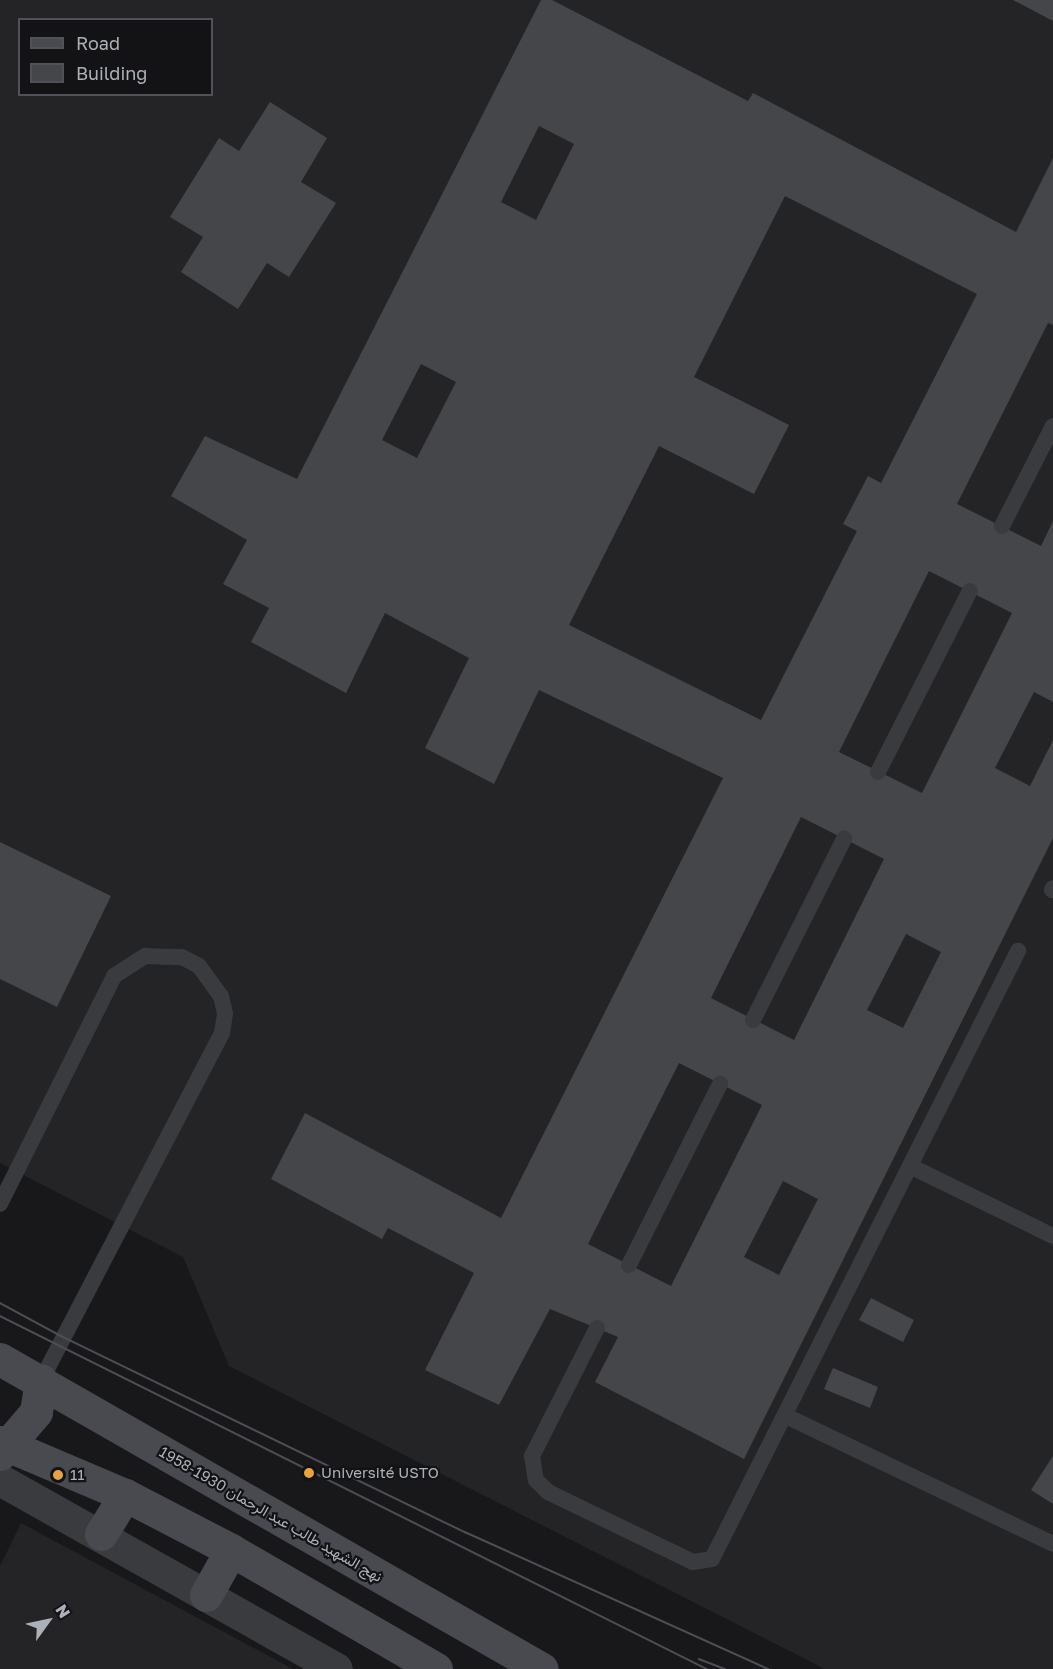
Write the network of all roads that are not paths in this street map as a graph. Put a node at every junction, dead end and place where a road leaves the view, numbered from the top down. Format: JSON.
{"nodes":[{"id":1,"x":1053,"y":426,"type":"edge"},
{"id":2,"x":1002,"y":526,"type":"dead end"},
{"id":3,"x":969,"y":591,"type":"dead end"},
{"id":4,"x":878,"y":772,"type":"dead end"},
{"id":5,"x":844,"y":839,"type":"dead end"},
{"id":6,"x":1018,"y":951,"type":"dead end"},
{"id":7,"x":753,"y":1020,"type":"dead end"},
{"id":8,"x":720,"y":1084,"type":"dead end"},
{"id":9,"x":912,"y":1167,"type":"junction"},
{"id":10,"x":0,"y":1204,"type":"edge"},
{"id":11,"x":1053,"y":1236,"type":"edge"},
{"id":12,"x":629,"y":1264,"type":"dead end"},
{"id":13,"x":597,"y":1328,"type":"dead end"},
{"id":14,"x":0,"y":1359,"type":"edge"},
{"id":15,"x":41,"y":1380,"type":"junction"},
{"id":16,"x":786,"y":1416,"type":"junction"},
{"id":17,"x":3,"y":1447,"type":"edge"},
{"id":18,"x":0,"y":1480,"type":"edge"},
{"id":19,"x":125,"y":1495,"type":"junction"},
{"id":20,"x":101,"y":1534,"type":"junction"},
{"id":21,"x":1053,"y":1544,"type":"edge"},
{"id":22,"x":231,"y":1550,"type":"junction"},
{"id":23,"x":206,"y":1595,"type":"junction"},
{"id":24,"x":338,"y":1669,"type":"edge"},
{"id":25,"x":436,"y":1669,"type":"edge"},
{"id":26,"x":542,"y":1669,"type":"edge"}],
"edges":[{"from":1,"to":2,"type":"lane"},
{"from":3,"to":4,"type":"lane"},
{"from":5,"to":7,"type":"lane"},
{"from":6,"to":9,"type":"lane"},
{"from":8,"to":12,"type":"lane"},
{"from":9,"to":11,"type":"lane"},
{"from":9,"to":16,"type":"lane"},
{"from":10,"to":15,"type":"lane"},
{"from":13,"to":16,"type":"lane"},
{"from":14,"to":15,"type":"main road","name":"نهج الشهيد طالب عبد الرحمان 1930-1958"},
{"from":15,"to":17,"type":"main road"},
{"from":15,"to":26,"type":"main road","name":"نهج الشهيد طالب عبد الرحمان 1930-1958"},
{"from":16,"to":21,"type":"lane"},
{"from":17,"to":19,"type":"main road"},
{"from":18,"to":20,"type":"street"},
{"from":19,"to":20,"type":"main road"},
{"from":19,"to":22,"type":"main road"},
{"from":20,"to":23,"type":"street"},
{"from":22,"to":23,"type":"main road"},
{"from":22,"to":25,"type":"main road"},
{"from":23,"to":24,"type":"street"}]}
